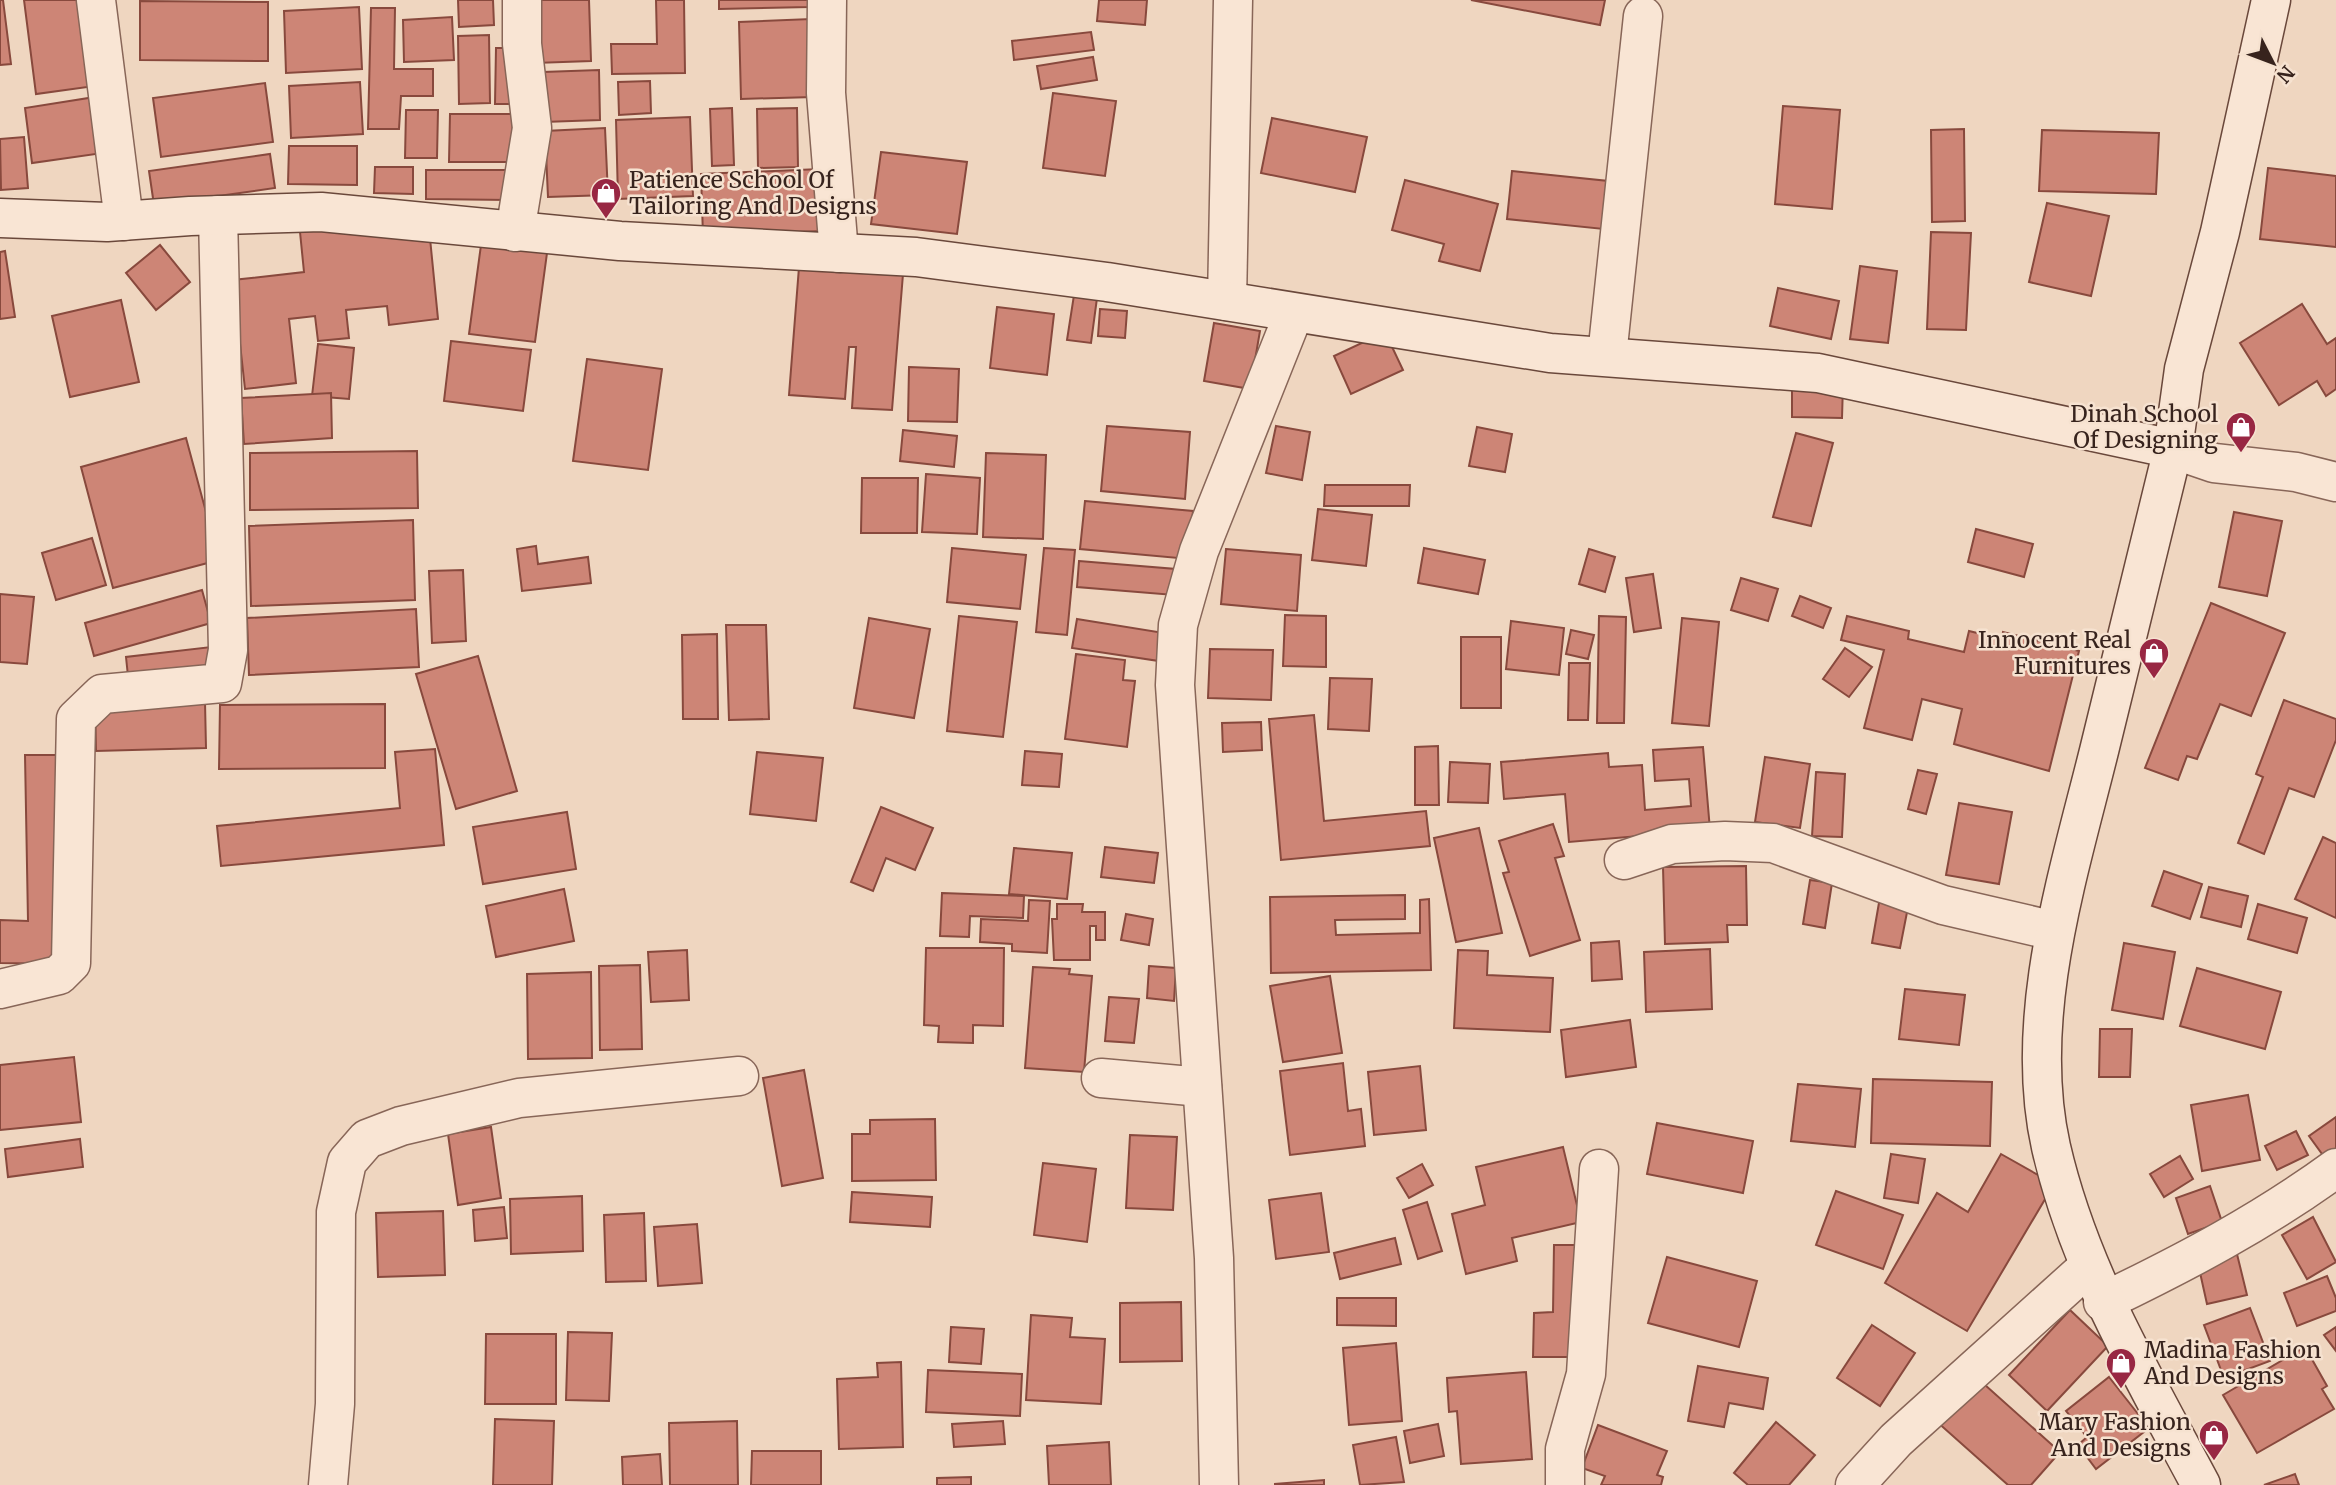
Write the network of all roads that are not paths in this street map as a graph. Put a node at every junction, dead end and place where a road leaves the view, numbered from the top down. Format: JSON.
{"nodes":[{"id":1,"x":96,"y":0,"type":"edge"},
{"id":2,"x":522,"y":0,"type":"edge"},
{"id":3,"x":827,"y":0,"type":"edge"},
{"id":4,"x":1233,"y":0,"type":"edge"},
{"id":5,"x":2272,"y":0,"type":"edge"},
{"id":6,"x":1643,"y":16,"type":"dead end"},
{"id":7,"x":218,"y":215,"type":"junction"},
{"id":8,"x":0,"y":218,"type":"edge"},
{"id":9,"x":124,"y":221,"type":"junction"},
{"id":10,"x":515,"y":232,"type":"junction"},
{"id":11,"x":839,"y":253,"type":"junction"},
{"id":12,"x":1227,"y":301,"type":"junction"},
{"id":13,"x":1294,"y":313,"type":"junction"},
{"id":14,"x":1607,"y":356,"type":"junction"},
{"id":15,"x":2173,"y":449,"type":"junction"},
{"id":16,"x":2336,"y":482,"type":"edge"},
{"id":17,"x":1624,"y":860,"type":"dead end"},
{"id":18,"x":2054,"y":931,"type":"junction"},
{"id":19,"x":0,"y":989,"type":"edge"},
{"id":20,"x":739,"y":1076,"type":"dead end"},
{"id":21,"x":1101,"y":1078,"type":"dead end"},
{"id":22,"x":1202,"y":1087,"type":"junction"},
{"id":23,"x":1599,"y":1168,"type":"dead end"},
{"id":24,"x":2336,"y":1168,"type":"edge"},
{"id":25,"x":2088,"y":1267,"type":"junction"},
{"id":26,"x":2103,"y":1302,"type":"junction"},
{"id":27,"x":328,"y":1485,"type":"edge"},
{"id":28,"x":1219,"y":1485,"type":"edge"},
{"id":29,"x":1565,"y":1485,"type":"edge"},
{"id":30,"x":1855,"y":1485,"type":"edge"},
{"id":31,"x":2201,"y":1485,"type":"edge"}],
"edges":[{"from":1,"to":9,"type":"street"},
{"from":2,"to":10,"type":"street"},
{"from":3,"to":11,"type":"street"},
{"from":4,"to":12,"type":"street"},
{"from":5,"to":15,"type":"street"},
{"from":6,"to":14,"type":"street"},
{"from":7,"to":9,"type":"street"},
{"from":7,"to":10,"type":"street"},
{"from":7,"to":19,"type":"street"},
{"from":8,"to":9,"type":"street"},
{"from":10,"to":11,"type":"street"},
{"from":11,"to":12,"type":"street"},
{"from":12,"to":13,"type":"street"},
{"from":13,"to":14,"type":"street"},
{"from":13,"to":22,"type":"street"},
{"from":14,"to":15,"type":"street"},
{"from":15,"to":16,"type":"street"},
{"from":15,"to":18,"type":"street"},
{"from":17,"to":18,"type":"street"},
{"from":18,"to":25,"type":"street"},
{"from":20,"to":27,"type":"street"},
{"from":21,"to":22,"type":"street"},
{"from":22,"to":28,"type":"street"},
{"from":23,"to":29,"type":"street"},
{"from":24,"to":26,"type":"street"},
{"from":25,"to":26,"type":"street"},
{"from":25,"to":30,"type":"street"},
{"from":26,"to":31,"type":"street"}]}
